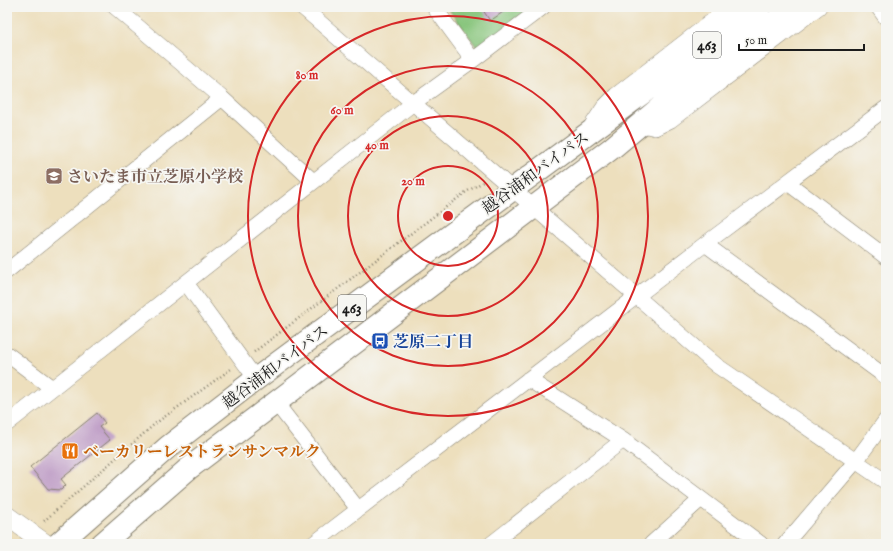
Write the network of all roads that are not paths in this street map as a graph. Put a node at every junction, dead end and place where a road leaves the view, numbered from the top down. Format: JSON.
{"nodes":[{"id":1,"x":115,"y":7,"type":"edge"},
{"id":2,"x":302,"y":7,"type":"edge"},
{"id":3,"x":434,"y":7,"type":"edge"},
{"id":4,"x":543,"y":7,"type":"edge"},
{"id":5,"x":730,"y":7,"type":"edge"},
{"id":6,"x":759,"y":7,"type":"edge"},
{"id":7,"x":794,"y":7,"type":"edge"},
{"id":8,"x":819,"y":7,"type":"edge"},
{"id":9,"x":878,"y":7,"type":"edge"},
{"id":10,"x":886,"y":18,"type":"edge"},
{"id":11,"x":473,"y":60,"type":"junction"},
{"id":12,"x":662,"y":92,"type":"junction"},
{"id":13,"x":222,"y":98,"type":"junction"},
{"id":14,"x":412,"y":104,"type":"junction"},
{"id":15,"x":886,"y":108,"type":"edge"},
{"id":16,"x":639,"y":124,"type":"junction"},
{"id":17,"x":587,"y":132,"type":"junction"},
{"id":18,"x":313,"y":181,"type":"junction"},
{"id":19,"x":788,"y":182,"type":"junction"},
{"id":20,"x":512,"y":188,"type":"junction"},
{"id":21,"x":534,"y":208,"type":"junction"},
{"id":22,"x":705,"y":244,"type":"junction"},
{"id":23,"x":886,"y":256,"type":"edge"},
{"id":24,"x":7,"y":271,"type":"edge"},
{"id":25,"x":186,"y":283,"type":"junction"},
{"id":26,"x":637,"y":296,"type":"junction"},
{"id":27,"x":7,"y":354,"type":"edge"},
{"id":28,"x":886,"y":377,"type":"edge"},
{"id":29,"x":256,"y":379,"type":"junction"},
{"id":30,"x":528,"y":379,"type":"junction"},
{"id":31,"x":52,"y":388,"type":"junction"},
{"id":32,"x":276,"y":403,"type":"junction"},
{"id":33,"x":886,"y":420,"type":"edge"},
{"id":34,"x":7,"y":424,"type":"edge"},
{"id":35,"x":623,"y":440,"type":"junction"},
{"id":36,"x":855,"y":462,"type":"junction"},
{"id":37,"x":886,"y":482,"type":"edge"},
{"id":38,"x":701,"y":499,"type":"junction"},
{"id":39,"x":358,"y":509,"type":"junction"},
{"id":40,"x":7,"y":516,"type":"edge"},
{"id":41,"x":46,"y":544,"type":"edge"},
{"id":42,"x":58,"y":544,"type":"edge"},
{"id":43,"x":102,"y":544,"type":"edge"},
{"id":44,"x":313,"y":544,"type":"edge"},
{"id":45,"x":491,"y":544,"type":"edge"},
{"id":46,"x":651,"y":544,"type":"edge"},
{"id":47,"x":761,"y":544,"type":"edge"},
{"id":48,"x":785,"y":544,"type":"edge"}],
"edges":[{"from":1,"to":13,"type":"street"},
{"from":2,"to":14,"type":"street"},
{"from":3,"to":11,"type":"street"},
{"from":4,"to":11,"type":"street"},
{"from":5,"to":17,"type":"street"},
{"from":6,"to":12,"type":"highway","number":"463"},
{"from":7,"to":12,"type":"highway","number":"463"},
{"from":8,"to":16,"type":"street"},
{"from":9,"to":10,"type":"street"},
{"from":11,"to":14,"type":"street"},
{"from":12,"to":16,"type":"highway","name":"越谷浦和バイパス","number":"463"},
{"from":12,"to":17,"type":"highway","name":"越谷浦和バイパス","number":"463"},
{"from":13,"to":18,"type":"street"},
{"from":13,"to":24,"type":"street"},
{"from":14,"to":18,"type":"street"},
{"from":14,"to":20,"type":"street"},
{"from":15,"to":19,"type":"street"},
{"from":16,"to":21,"type":"highway","name":"越谷浦和バイパス","number":"463"},
{"from":17,"to":20,"type":"highway","name":"越谷浦和バイパス","number":"463"},
{"from":18,"to":25,"type":"street"},
{"from":19,"to":22,"type":"street"},
{"from":19,"to":23,"type":"street"},
{"from":20,"to":21,"type":"street"},
{"from":20,"to":29,"type":"highway","name":"越谷浦和バイパス","number":"463"},
{"from":21,"to":26,"type":"street"},
{"from":21,"to":32,"type":"highway","name":"越谷浦和バイパス","number":"463"},
{"from":22,"to":26,"type":"street"},
{"from":22,"to":28,"type":"street"},
{"from":25,"to":29,"type":"street"},
{"from":25,"to":31,"type":"street"},
{"from":26,"to":30,"type":"street"},
{"from":26,"to":36,"type":"street"},
{"from":27,"to":31,"type":"street"},
{"from":29,"to":42,"type":"highway","name":"越谷浦和バイパス","number":"463"},
{"from":30,"to":35,"type":"street"},
{"from":30,"to":39,"type":"street"},
{"from":31,"to":34,"type":"street"},
{"from":32,"to":39,"type":"street"},
{"from":32,"to":43,"type":"highway","name":"越谷浦和バイパス","number":"463"},
{"from":33,"to":36,"type":"street"},
{"from":35,"to":38,"type":"street"},
{"from":35,"to":45,"type":"street"},
{"from":36,"to":37,"type":"street"},
{"from":36,"to":48,"type":"street"},
{"from":38,"to":46,"type":"street"},
{"from":38,"to":47,"type":"street"},
{"from":39,"to":44,"type":"street"},
{"from":40,"to":41,"type":"street"}]}
